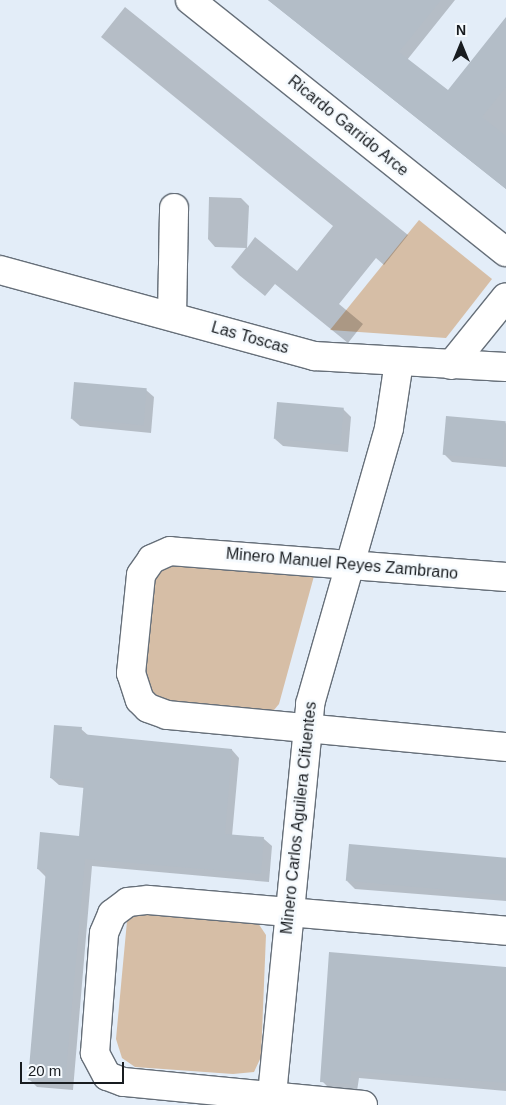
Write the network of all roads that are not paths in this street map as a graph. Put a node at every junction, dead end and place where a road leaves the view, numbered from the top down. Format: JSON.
{"nodes":[{"id":1,"x":190,"y":0,"type":"edge"},
{"id":2,"x":174,"y":208,"type":"dead end"},
{"id":3,"x":506,"y":252,"type":"edge"},
{"id":4,"x":0,"y":270,"type":"edge"},
{"id":5,"x":506,"y":297,"type":"edge"},
{"id":6,"x":172,"y":316,"type":"junction"},
{"id":7,"x":399,"y":362,"type":"junction"},
{"id":8,"x":451,"y":365,"type":"junction"},
{"id":9,"x":506,"y":367,"type":"edge"},
{"id":10,"x":350,"y":564,"type":"junction"},
{"id":11,"x":506,"y":577,"type":"edge"},
{"id":12,"x":306,"y":729,"type":"junction"},
{"id":13,"x":506,"y":747,"type":"edge"},
{"id":14,"x":288,"y":912,"type":"junction"},
{"id":15,"x":506,"y":931,"type":"edge"},
{"id":16,"x":272,"y":1101,"type":"edge"},
{"id":17,"x":363,"y":1105,"type":"edge"}],
"edges":[{"from":1,"to":3,"type":"street","name":"Ricardo Garrido Arce"},
{"from":2,"to":6,"type":"street"},
{"from":4,"to":6,"type":"street","name":"Las Toscas"},
{"from":5,"to":8,"type":"street"},
{"from":6,"to":7,"type":"street","name":"Las Toscas"},
{"from":7,"to":8,"type":"street","name":"Las Toscas"},
{"from":7,"to":10,"type":"street","name":"Minero Carlos Aguilera Cifuentes"},
{"from":8,"to":9,"type":"street","name":"Las Toscas"},
{"from":10,"to":11,"type":"street","name":"Minero Manuel Reyes Zambrano"},
{"from":10,"to":12,"type":"street","name":"Minero Carlos Aguilera Cifuentes"},
{"from":10,"to":12,"type":"street","name":"Minero Manuel Reyes Zambrano"},
{"from":12,"to":13,"type":"street"},
{"from":12,"to":14,"type":"street","name":"Minero Carlos Aguilera Cifuentes"},
{"from":14,"to":15,"type":"street"},
{"from":14,"to":16,"type":"street","name":"Minero Carlos Aguilera Cifuentes"},
{"from":14,"to":16,"type":"street"},
{"from":16,"to":17,"type":"street"}]}
